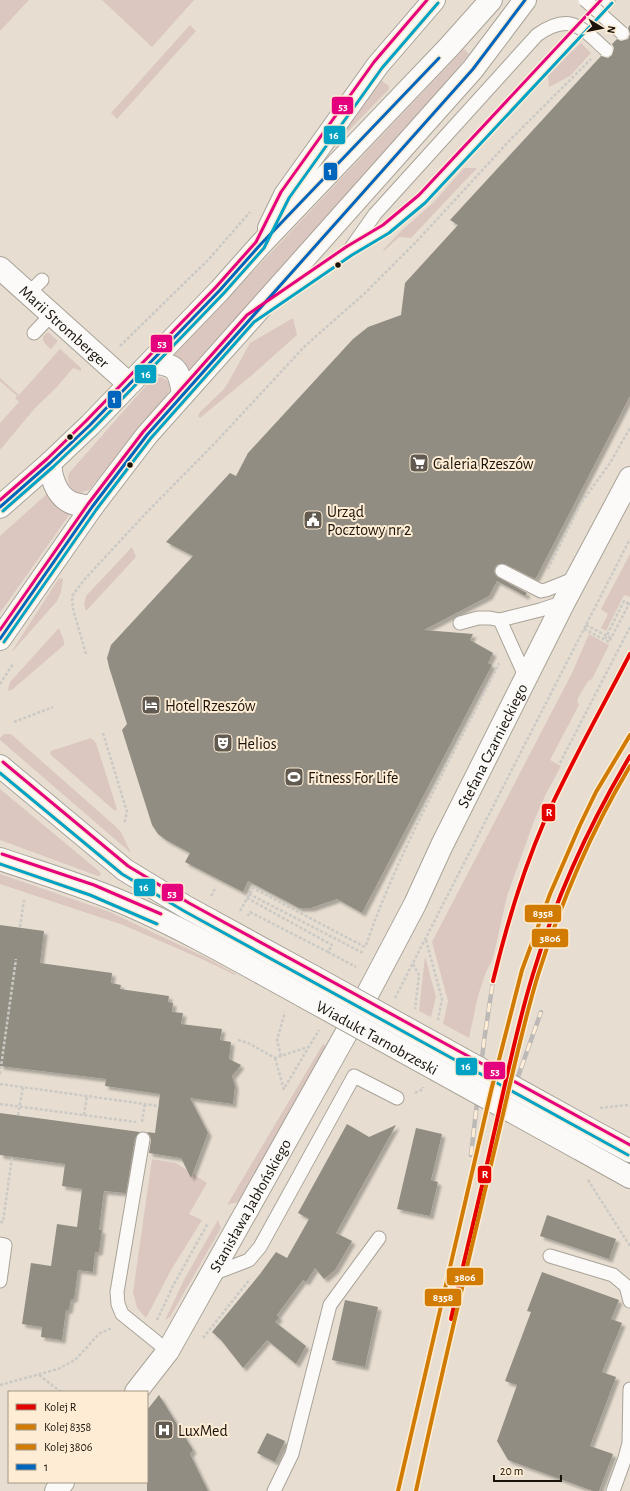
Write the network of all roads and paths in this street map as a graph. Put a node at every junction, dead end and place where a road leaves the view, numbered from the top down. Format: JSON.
{"nodes":[{"id":1,"x":434,"y":0,"type":"edge"},
{"id":2,"x":491,"y":0,"type":"edge"},
{"id":3,"x":525,"y":0,"type":"edge"},
{"id":4,"x":585,"y":0,"type":"edge"},
{"id":5,"x":608,"y":0,"type":"edge"},
{"id":6,"x":622,"y":33,"type":"dead end"},
{"id":7,"x":606,"y":50,"type":"dead end"},
{"id":8,"x":594,"y":56,"type":"dead end"},
{"id":9,"x":254,"y":207,"type":"dead end"},
{"id":10,"x":260,"y":245,"type":"junction"},
{"id":11,"x":349,"y":251,"type":"junction"},
{"id":12,"x":2,"y":272,"type":"edge"},
{"id":13,"x":52,"y":314,"type":"junction"},
{"id":14,"x":251,"y":318,"type":"junction"},
{"id":15,"x":34,"y":333,"type":"dead end"},
{"id":16,"x":104,"y":361,"type":"junction"},
{"id":17,"x":151,"y":362,"type":"junction"},
{"id":18,"x":129,"y":384,"type":"junction"},
{"id":19,"x":183,"y":394,"type":"junction"},
{"id":20,"x":630,"y":428,"type":"edge"},
{"id":21,"x":50,"y":463,"type":"junction"},
{"id":22,"x":630,"y":478,"type":"edge"},
{"id":23,"x":0,"y":507,"type":"edge"},
{"id":24,"x":92,"y":507,"type":"junction"},
{"id":25,"x":630,"y":539,"type":"edge"},
{"id":26,"x":502,"y":571,"type":"dead end"},
{"id":27,"x":545,"y":574,"type":"dead end"},
{"id":28,"x":576,"y":578,"type":"junction"},
{"id":29,"x":564,"y":602,"type":"junction"},
{"id":30,"x":629,"y":604,"type":"edge"},
{"id":31,"x":500,"y":620,"type":"junction"},
{"id":32,"x":460,"y":623,"type":"dead end"},
{"id":33,"x":586,"y":625,"type":"junction"},
{"id":34,"x":630,"y":627,"type":"edge"},
{"id":35,"x":584,"y":629,"type":"junction"},
{"id":36,"x":606,"y":636,"type":"junction"},
{"id":37,"x":611,"y":638,"type":"junction"},
{"id":38,"x":0,"y":639,"type":"edge"},
{"id":39,"x":605,"y":639,"type":"junction"},
{"id":40,"x":86,"y":654,"type":"dead end"},
{"id":41,"x":502,"y":658,"type":"dead end"},
{"id":42,"x":13,"y":664,"type":"dead end"},
{"id":43,"x":526,"y":678,"type":"junction"},
{"id":44,"x":0,"y":684,"type":"edge"},
{"id":45,"x":54,"y":707,"type":"dead end"},
{"id":46,"x":14,"y":722,"type":"dead end"},
{"id":47,"x":103,"y":733,"type":"dead end"},
{"id":48,"x":560,"y":763,"type":"dead end"},
{"id":49,"x":0,"y":766,"type":"edge"},
{"id":50,"x":124,"y":824,"type":"dead end"},
{"id":51,"x":0,"y":859,"type":"edge"},
{"id":52,"x":216,"y":887,"type":"dead end"},
{"id":53,"x":249,"y":894,"type":"junction"},
{"id":54,"x":209,"y":898,"type":"dead end"},
{"id":55,"x":247,"y":898,"type":"junction"},
{"id":56,"x":24,"y":900,"type":"dead end"},
{"id":57,"x":242,"y":908,"type":"dead end"},
{"id":58,"x":245,"y":920,"type":"dead end"},
{"id":59,"x":20,"y":927,"type":"dead end"},
{"id":60,"x":365,"y":947,"type":"junction"},
{"id":61,"x":328,"y":952,"type":"junction"},
{"id":62,"x":16,"y":960,"type":"dead end"},
{"id":63,"x":358,"y":964,"type":"dead end"},
{"id":64,"x":413,"y":964,"type":"junction"},
{"id":65,"x":294,"y":1002,"type":"junction"},
{"id":66,"x":392,"y":1005,"type":"dead end"},
{"id":67,"x":416,"y":1006,"type":"dead end"},
{"id":68,"x":356,"y":1014,"type":"joint"},
{"id":69,"x":320,"y":1027,"type":"dead end"},
{"id":70,"x":238,"y":1040,"type":"dead end"},
{"id":71,"x":309,"y":1047,"type":"junction"},
{"id":72,"x":281,"y":1056,"type":"junction"},
{"id":73,"x":276,"y":1058,"type":"junction"},
{"id":74,"x":0,"y":1074,"type":"edge"},
{"id":75,"x":0,"y":1084,"type":"edge"},
{"id":76,"x":23,"y":1087,"type":"junction"},
{"id":77,"x":87,"y":1096,"type":"junction"},
{"id":78,"x":397,"y":1098,"type":"dead end"},
{"id":79,"x":0,"y":1104,"type":"edge"},
{"id":80,"x":145,"y":1104,"type":"junction"},
{"id":81,"x":20,"y":1106,"type":"junction"},
{"id":82,"x":159,"y":1106,"type":"dead end"},
{"id":83,"x":630,"y":1106,"type":"edge"},
{"id":84,"x":599,"y":1108,"type":"dead end"},
{"id":85,"x":18,"y":1115,"type":"dead end"},
{"id":86,"x":84,"y":1115,"type":"junction"},
{"id":87,"x":143,"y":1139,"type":"dead end"},
{"id":88,"x":630,"y":1151,"type":"edge"},
{"id":89,"x":12,"y":1157,"type":"dead end"},
{"id":90,"x":630,"y":1177,"type":"edge"},
{"id":91,"x":590,"y":1182,"type":"dead end"},
{"id":92,"x":0,"y":1222,"type":"edge"},
{"id":93,"x":208,"y":1223,"type":"dead end"},
{"id":94,"x":379,"y":1238,"type":"dead end"},
{"id":95,"x":0,"y":1244,"type":"edge"},
{"id":96,"x":630,"y":1246,"type":"edge"},
{"id":97,"x":550,"y":1256,"type":"dead end"},
{"id":98,"x":209,"y":1276,"type":"junction"},
{"id":99,"x":0,"y":1281,"type":"edge"},
{"id":100,"x":630,"y":1301,"type":"edge"},
{"id":101,"x":129,"y":1320,"type":"junction"},
{"id":102,"x":150,"y":1337,"type":"junction"},
{"id":103,"x":168,"y":1351,"type":"junction"},
{"id":104,"x":39,"y":1375,"type":"junction"},
{"id":105,"x":0,"y":1385,"type":"edge"},
{"id":106,"x":630,"y":1389,"type":"edge"},
{"id":107,"x":59,"y":1391,"type":"edge"},
{"id":108,"x":137,"y":1391,"type":"edge"},
{"id":109,"x":62,"y":1483,"type":"edge"},
{"id":110,"x":56,"y":1491,"type":"edge"},
{"id":111,"x":274,"y":1491,"type":"edge"},
{"id":112,"x":613,"y":1491,"type":"edge"}],
"edges":[{"from":1,"to":10,"type":"main road"},
{"from":2,"to":10,"type":"main road"},
{"from":3,"to":14,"type":"main road"},
{"from":4,"to":6,"type":"lane","bridge":true},
{"from":5,"to":11,"type":"lane"},
{"from":7,"to":11,"type":"lane","bridge":true},
{"from":8,"to":40,"type":"path"},
{"from":9,"to":16,"type":"path"},
{"from":10,"to":17,"type":"main road"},
{"from":11,"to":14,"type":"lane"},
{"from":12,"to":13,"type":"main road","name":"Marii Stromberger"},
{"from":13,"to":15,"type":"lane"},
{"from":13,"to":16,"type":"main road","name":"Marii Stromberger"},
{"from":14,"to":19,"type":"main road"},
{"from":16,"to":18,"type":"main road","name":"Marii Stromberger"},
{"from":17,"to":18,"type":"main road"},
{"from":17,"to":19,"type":"main road"},
{"from":18,"to":21,"type":"main road"},
{"from":19,"to":24,"type":"main road"},
{"from":20,"to":27,"type":"path"},
{"from":21,"to":23,"type":"main road"},
{"from":21,"to":24,"type":"main road"},
{"from":22,"to":28,"type":"main road","name":"Stefana Czarnieckiego"},
{"from":24,"to":38,"type":"main road"},
{"from":25,"to":33,"type":"path"},
{"from":26,"to":28,"type":"lane"},
{"from":28,"to":29,"type":"main road","name":"Stefana Czarnieckiego"},
{"from":29,"to":31,"type":"lane"},
{"from":29,"to":43,"type":"main road","name":"Stefana Czarnieckiego"},
{"from":30,"to":36,"type":"path"},
{"from":30,"to":37,"type":"path"},
{"from":31,"to":32,"type":"lane"},
{"from":31,"to":43,"type":"lane"},
{"from":33,"to":35,"type":"path"},
{"from":33,"to":36,"type":"path"},
{"from":34,"to":48,"type":"path"},
{"from":35,"to":39,"type":"path"},
{"from":35,"to":64,"type":"path"},
{"from":36,"to":37,"type":"path"},
{"from":36,"to":39,"type":"path"},
{"from":37,"to":39,"type":"path"},
{"from":41,"to":60,"type":"path"},
{"from":42,"to":44,"type":"path"},
{"from":43,"to":68,"type":"main road","name":"Stefana Czarnieckiego"},
{"from":45,"to":46,"type":"path"},
{"from":47,"to":50,"type":"path"},
{"from":49,"to":88,"type":"main road","name":"Wiadukt Tarnobrzeski","bridge":true},
{"from":51,"to":65,"type":"main road","name":"Wiadukt Tarnobrzeski"},
{"from":52,"to":54,"type":"path"},
{"from":53,"to":55,"type":"path"},
{"from":53,"to":60,"type":"path"},
{"from":53,"to":60,"type":"path"},
{"from":55,"to":57,"type":"path"},
{"from":55,"to":61,"type":"path"},
{"from":56,"to":59,"type":"path"},
{"from":58,"to":61,"type":"path"},
{"from":61,"to":63,"type":"path"},
{"from":62,"to":74,"type":"path"},
{"from":64,"to":66,"type":"path"},
{"from":64,"to":67,"type":"path"},
{"from":65,"to":72,"type":"path"},
{"from":65,"to":90,"type":"main road","name":"Wiadukt Tarnobrzeski","bridge":true},
{"from":68,"to":98,"type":"main road","name":"Stanisława Jabłońskiego"},
{"from":69,"to":71,"type":"path"},
{"from":70,"to":73,"type":"path"},
{"from":71,"to":72,"type":"path"},
{"from":71,"to":73,"type":"path"},
{"from":72,"to":73,"type":"path"},
{"from":75,"to":76,"type":"path"},
{"from":76,"to":77,"type":"path"},
{"from":76,"to":81,"type":"path"},
{"from":77,"to":80,"type":"path"},
{"from":77,"to":86,"type":"path"},
{"from":78,"to":98,"type":"lane"},
{"from":79,"to":81,"type":"path"},
{"from":80,"to":82,"type":"path"},
{"from":80,"to":86,"type":"path"},
{"from":81,"to":85,"type":"path"},
{"from":81,"to":86,"type":"path"},
{"from":83,"to":84,"type":"path"},
{"from":87,"to":101,"type":"lane"},
{"from":89,"to":92,"type":"path"},
{"from":91,"to":96,"type":"path"},
{"from":93,"to":102,"type":"path"},
{"from":94,"to":111,"type":"lane"},
{"from":95,"to":99,"type":"lane"},
{"from":97,"to":100,"type":"lane"},
{"from":98,"to":103,"type":"main road","name":"Stanisława Jabłońskiego"},
{"from":101,"to":102,"type":"lane"},
{"from":101,"to":104,"type":"path"},
{"from":102,"to":103,"type":"lane"},
{"from":103,"to":108,"type":"main road","name":"Stanisława Jabłońskiego"},
{"from":104,"to":105,"type":"path"},
{"from":104,"to":107,"type":"path"},
{"from":106,"to":112,"type":"lane"},
{"from":109,"to":110,"type":"main road"}]}
